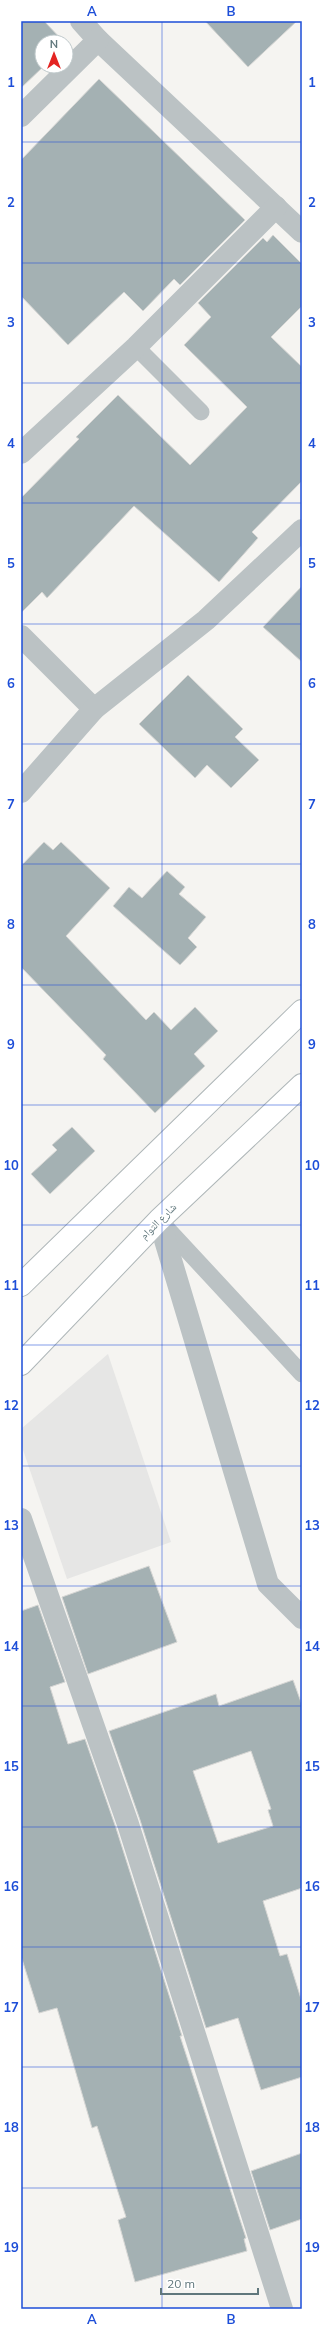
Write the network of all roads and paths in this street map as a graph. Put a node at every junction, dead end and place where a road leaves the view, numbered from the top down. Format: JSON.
{"nodes":[{"id":1,"x":81,"y":21,"type":"edge"},
{"id":2,"x":98,"y":40,"type":"junction"},
{"id":3,"x":21,"y":116,"type":"edge"},
{"id":4,"x":276,"y":207,"type":"junction"},
{"id":5,"x":302,"y":232,"type":"edge"},
{"id":6,"x":136,"y":347,"type":"junction"},
{"id":7,"x":201,"y":412,"type":"dead end"},
{"id":8,"x":21,"y":453,"type":"edge"},
{"id":9,"x":302,"y":530,"type":"edge"},
{"id":10,"x":21,"y":636,"type":"edge"},
{"id":11,"x":94,"y":709,"type":"junction"},
{"id":12,"x":21,"y":792,"type":"edge"},
{"id":13,"x":302,"y":1011,"type":"edge"},
{"id":14,"x":302,"y":1086,"type":"edge"},
{"id":15,"x":159,"y":1220,"type":"junction"},
{"id":16,"x":21,"y":1285,"type":"edge"},
{"id":17,"x":21,"y":1364,"type":"edge"},
{"id":18,"x":302,"y":1374,"type":"edge"},
{"id":19,"x":21,"y":1519,"type":"edge"},
{"id":20,"x":302,"y":1618,"type":"edge"},
{"id":21,"x":282,"y":2309,"type":"edge"}],
"edges":[{"from":1,"to":2,"type":"street"},
{"from":2,"to":3,"type":"street"},
{"from":2,"to":4,"type":"street"},
{"from":4,"to":5,"type":"street"},
{"from":4,"to":6,"type":"street"},
{"from":6,"to":7,"type":"lane"},
{"from":6,"to":8,"type":"street"},
{"from":9,"to":11,"type":"street"},
{"from":10,"to":11,"type":"street"},
{"from":11,"to":12,"type":"street"},
{"from":13,"to":16,"type":"main road"},
{"from":14,"to":15,"type":"main road","name":"شارع التوام"},
{"from":15,"to":17,"type":"main road","name":"شارع التوام"},
{"from":15,"to":18,"type":"lane"},
{"from":15,"to":20,"type":"street"},
{"from":19,"to":21,"type":"street"}]}
